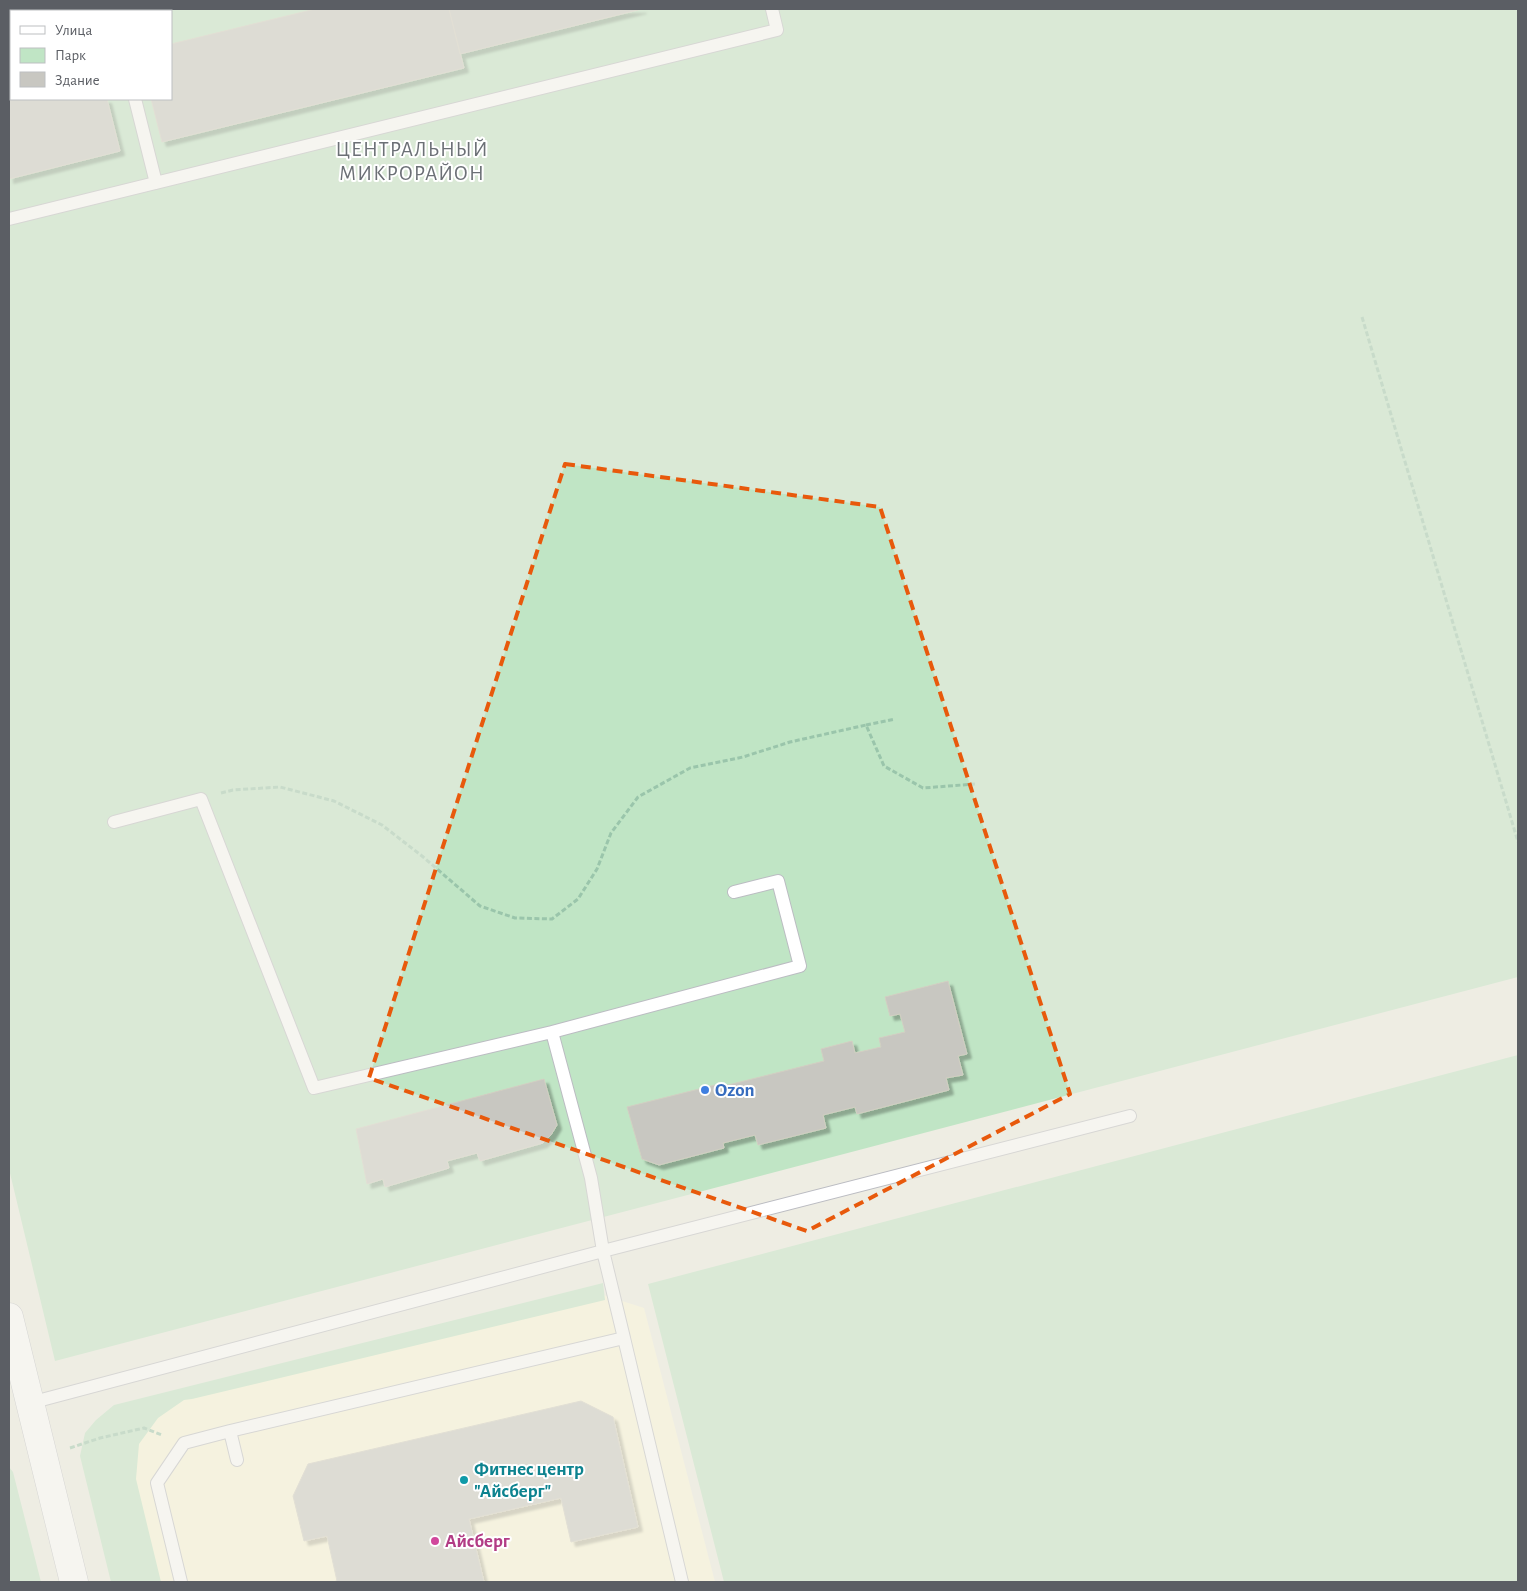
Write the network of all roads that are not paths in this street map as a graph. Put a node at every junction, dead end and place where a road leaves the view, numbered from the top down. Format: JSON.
{"nodes":[{"id":1,"x":772,"y":9,"type":"edge"},
{"id":2,"x":135,"y":100,"type":"edge"},
{"id":3,"x":156,"y":183,"type":"junction"},
{"id":4,"x":9,"y":219,"type":"edge"},
{"id":5,"x":114,"y":822,"type":"dead end"},
{"id":6,"x":734,"y":892,"type":"dead end"},
{"id":7,"x":552,"y":1032,"type":"junction"},
{"id":8,"x":1130,"y":1116,"type":"dead end"},
{"id":9,"x":603,"y":1251,"type":"junction"},
{"id":10,"x":9,"y":1317,"type":"edge"},
{"id":11,"x":624,"y":1338,"type":"junction"},
{"id":12,"x":20,"y":1405,"type":"edge"},
{"id":13,"x":230,"y":1432,"type":"junction"},
{"id":14,"x":237,"y":1460,"type":"dead end"},
{"id":15,"x":74,"y":1582,"type":"edge"},
{"id":16,"x":181,"y":1582,"type":"edge"},
{"id":17,"x":682,"y":1582,"type":"edge"}],
"edges":[{"from":1,"to":3,"type":"lane"},
{"from":2,"to":3,"type":"lane"},
{"from":3,"to":4,"type":"lane"},
{"from":5,"to":7,"type":"lane"},
{"from":6,"to":7,"type":"lane"},
{"from":7,"to":9,"type":"lane"},
{"from":8,"to":9,"type":"lane"},
{"from":9,"to":11,"type":"lane"},
{"from":9,"to":12,"type":"lane"},
{"from":10,"to":12,"type":"main road"},
{"from":11,"to":13,"type":"lane"},
{"from":11,"to":17,"type":"lane"},
{"from":12,"to":15,"type":"main road"},
{"from":13,"to":14,"type":"lane"},
{"from":13,"to":16,"type":"lane"}]}
